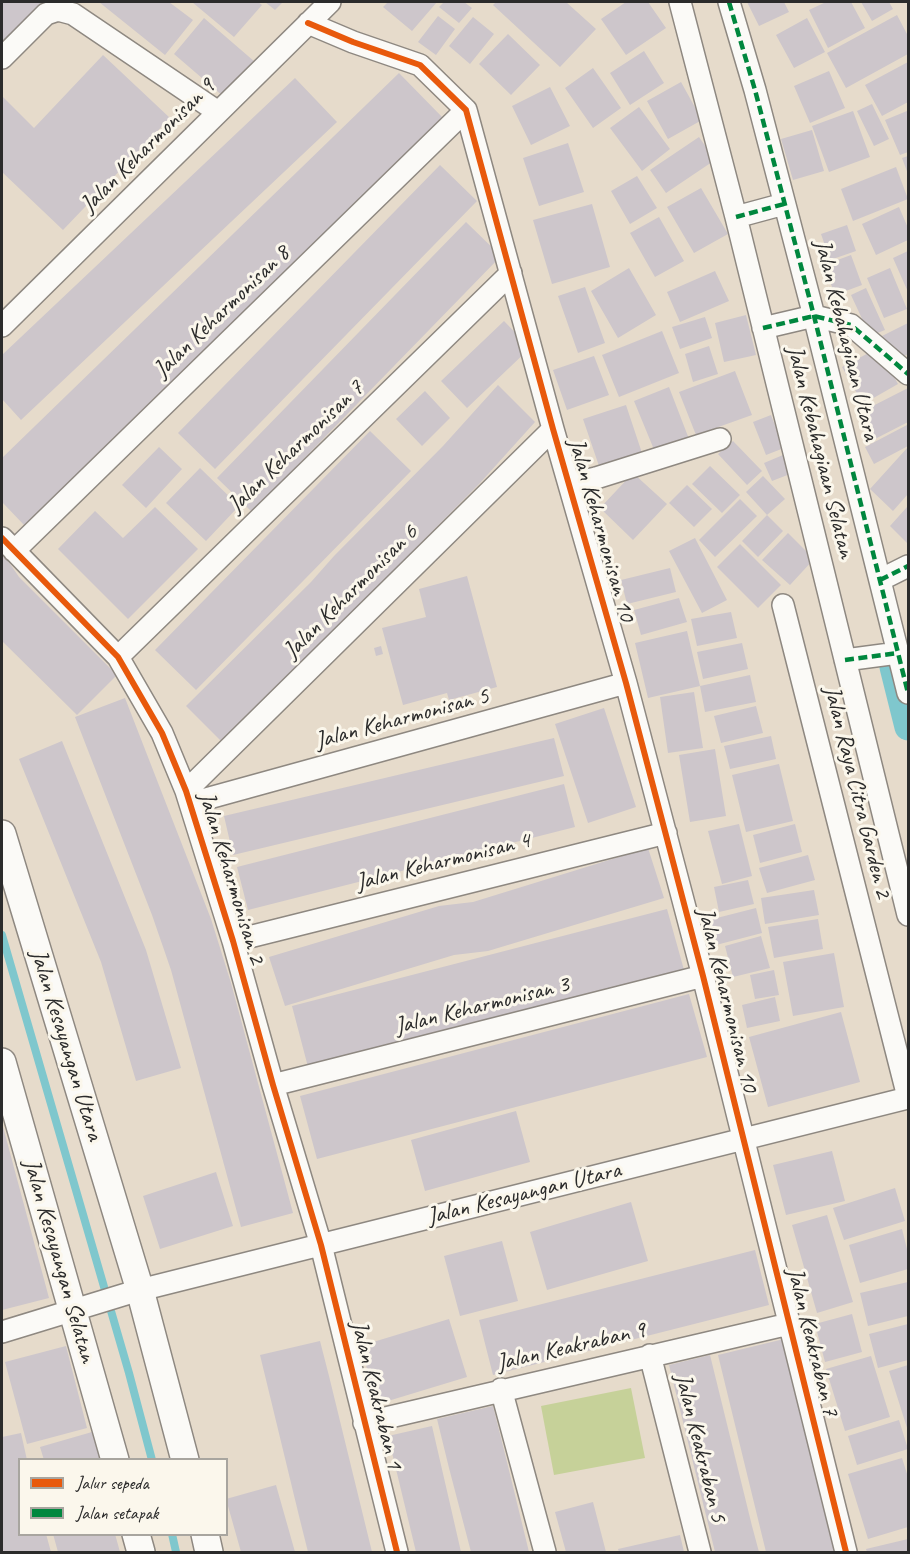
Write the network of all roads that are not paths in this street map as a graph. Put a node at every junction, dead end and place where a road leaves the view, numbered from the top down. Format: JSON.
{"nodes":[{"id":1,"x":330,"y":2,"type":"edge"},
{"id":2,"x":680,"y":2,"type":"edge"},
{"id":3,"x":729,"y":2,"type":"edge"},
{"id":4,"x":308,"y":23,"type":"junction"},
{"id":5,"x":2,"y":58,"type":"edge"},
{"id":6,"x":466,"y":110,"type":"junction"},
{"id":7,"x":218,"y":112,"type":"junction"},
{"id":8,"x":781,"y":205,"type":"junction"},
{"id":9,"x":742,"y":214,"type":"junction"},
{"id":10,"x":510,"y":273,"type":"junction"},
{"id":11,"x":9,"y":304,"type":"edge"},
{"id":12,"x":811,"y":317,"type":"junction"},
{"id":13,"x":2,"y":326,"type":"edge"},
{"id":14,"x":769,"y":328,"type":"junction"},
{"id":15,"x":909,"y":374,"type":"edge"},
{"id":16,"x":553,"y":429,"type":"junction"},
{"id":17,"x":720,"y":439,"type":"dead end"},
{"id":18,"x":570,"y":484,"type":"junction"},
{"id":19,"x":8,"y":545,"type":"edge"},
{"id":20,"x":909,"y":566,"type":"edge"},
{"id":21,"x":880,"y":580,"type":"junction"},
{"id":22,"x":783,"y":605,"type":"dead end"},
{"id":23,"x":896,"y":653,"type":"junction"},
{"id":24,"x":118,"y":657,"type":"junction"},
{"id":25,"x":855,"y":659,"type":"junction"},
{"id":26,"x":626,"y":683,"type":"junction"},
{"id":27,"x":909,"y":693,"type":"edge"},
{"id":28,"x":188,"y":797,"type":"junction"},
{"id":29,"x":666,"y":833,"type":"junction"},
{"id":30,"x":2,"y":834,"type":"edge"},
{"id":31,"x":909,"y":915,"type":"edge"},
{"id":32,"x":233,"y":941,"type":"junction"},
{"id":33,"x":703,"y":976,"type":"junction"},
{"id":34,"x":2,"y":1062,"type":"edge"},
{"id":35,"x":273,"y":1086,"type":"junction"},
{"id":36,"x":909,"y":1097,"type":"edge"},
{"id":37,"x":743,"y":1139,"type":"junction"},
{"id":38,"x":321,"y":1245,"type":"junction"},
{"id":39,"x":138,"y":1291,"type":"junction"},
{"id":40,"x":74,"y":1309,"type":"junction"},
{"id":41,"x":789,"y":1324,"type":"junction"},
{"id":42,"x":2,"y":1332,"type":"edge"},
{"id":43,"x":650,"y":1355,"type":"junction"},
{"id":44,"x":501,"y":1389,"type":"junction"},
{"id":45,"x":364,"y":1423,"type":"junction"},
{"id":46,"x":114,"y":1458,"type":"edge"},
{"id":47,"x":184,"y":1458,"type":"edge"},
{"id":48,"x":137,"y":1536,"type":"edge"},
{"id":49,"x":205,"y":1536,"type":"edge"},
{"id":50,"x":141,"y":1552,"type":"edge"},
{"id":51,"x":209,"y":1552,"type":"edge"},
{"id":52,"x":397,"y":1552,"type":"edge"},
{"id":53,"x":545,"y":1552,"type":"edge"},
{"id":54,"x":700,"y":1552,"type":"edge"},
{"id":55,"x":846,"y":1552,"type":"edge"}],
"edges":[{"from":1,"to":4,"type":"street","name":"Jalan Keharmonisan 9"},
{"from":2,"to":9,"type":"street","name":"Jalan Kebahagiaan Selatan"},
{"from":3,"to":8,"type":"street","name":"Jalan Kebahagiaan Utara"},
{"from":4,"to":6,"type":"street"},
{"from":4,"to":7,"type":"street","name":"Jalan Keharmonisan 9"},
{"from":5,"to":7,"type":"street"},
{"from":6,"to":10,"type":"street","name":"Jalan Keharmonisan 10"},
{"from":6,"to":19,"type":"street","name":"Jalan Keharmonisan 8"},
{"from":7,"to":11,"type":"street","name":"Jalan Keharmonisan 9"},
{"from":8,"to":9,"type":"street"},
{"from":8,"to":12,"type":"street","name":"Jalan Kebahagiaan Utara"},
{"from":9,"to":14,"type":"street","name":"Jalan Kebahagiaan Selatan"},
{"from":10,"to":16,"type":"street","name":"Jalan Keharmonisan 10"},
{"from":10,"to":24,"type":"street","name":"Jalan Keharmonisan 7"},
{"from":11,"to":13,"type":"street","name":"Jalan Keharmonisan 9"},
{"from":12,"to":14,"type":"street"},
{"from":12,"to":15,"type":"street"},
{"from":12,"to":21,"type":"street","name":"Jalan Kebahagiaan Utara"},
{"from":14,"to":25,"type":"street","name":"Jalan Kebahagiaan Selatan"},
{"from":16,"to":18,"type":"street","name":"Jalan Keharmonisan 10"},
{"from":16,"to":28,"type":"street","name":"Jalan Keharmonisan 6"},
{"from":17,"to":18,"type":"street"},
{"from":18,"to":26,"type":"street","name":"Jalan Keharmonisan 10"},
{"from":19,"to":24,"type":"street","name":"Jalan Keharmonisan 2"},
{"from":20,"to":21,"type":"street"},
{"from":21,"to":23,"type":"street","name":"Jalan Kebahagiaan Utara"},
{"from":22,"to":36,"type":"street","name":"Jalan Raya Citra Garden 2"},
{"from":23,"to":25,"type":"street"},
{"from":23,"to":27,"type":"street","name":"Jalan Kebahagiaan Utara"},
{"from":24,"to":28,"type":"street","name":"Jalan Keharmonisan 2"},
{"from":25,"to":31,"type":"street","name":"Jalan Kebahagiaan Selatan"},
{"from":26,"to":28,"type":"street","name":"Jalan Keharmonisan 5"},
{"from":26,"to":29,"type":"street","name":"Jalan Keharmonisan 10"},
{"from":28,"to":32,"type":"street","name":"Jalan Keharmonisan 2"},
{"from":29,"to":32,"type":"street","name":"Jalan Keharmonisan 4"},
{"from":29,"to":33,"type":"street","name":"Jalan Keharmonisan 10"},
{"from":30,"to":39,"type":"street","name":"Jalan Kesayangan Utara"},
{"from":32,"to":35,"type":"street","name":"Jalan Keharmonisan 2"},
{"from":33,"to":35,"type":"street","name":"Jalan Keharmonisan 3"},
{"from":33,"to":37,"type":"street","name":"Jalan Keharmonisan 10"},
{"from":34,"to":40,"type":"street","name":"Jalan Kesayangan Selatan"},
{"from":35,"to":38,"type":"street","name":"Jalan Keharmonisan 2"},
{"from":36,"to":37,"type":"street","name":"Jalan Kesayangan Utara"},
{"from":37,"to":38,"type":"street","name":"Jalan Kesayangan Utara"},
{"from":37,"to":41,"type":"street","name":"Jalan Keakraban 7"},
{"from":38,"to":39,"type":"street","name":"Jalan Kesayangan Utara"},
{"from":38,"to":45,"type":"street","name":"Jalan Keakraban 1"},
{"from":39,"to":40,"type":"street","name":"Jalan Kesayangan Utara"},
{"from":39,"to":47,"type":"street","name":"Jalan Kesayangan Utara"},
{"from":40,"to":42,"type":"street","name":"Jalan Kesayangan Utara"},
{"from":40,"to":46,"type":"street","name":"Jalan Kesayangan Selatan"},
{"from":41,"to":43,"type":"street","name":"Jalan Keakraban 9"},
{"from":41,"to":55,"type":"street","name":"Jalan Keakraban 7"},
{"from":43,"to":44,"type":"street","name":"Jalan Keakraban 9"},
{"from":43,"to":54,"type":"street","name":"Jalan Keakraban 5"},
{"from":44,"to":45,"type":"street","name":"Jalan Keakraban 9"},
{"from":44,"to":53,"type":"street"},
{"from":45,"to":52,"type":"street","name":"Jalan Keakraban 1"},
{"from":48,"to":50,"type":"street"},
{"from":49,"to":51,"type":"street"}]}
